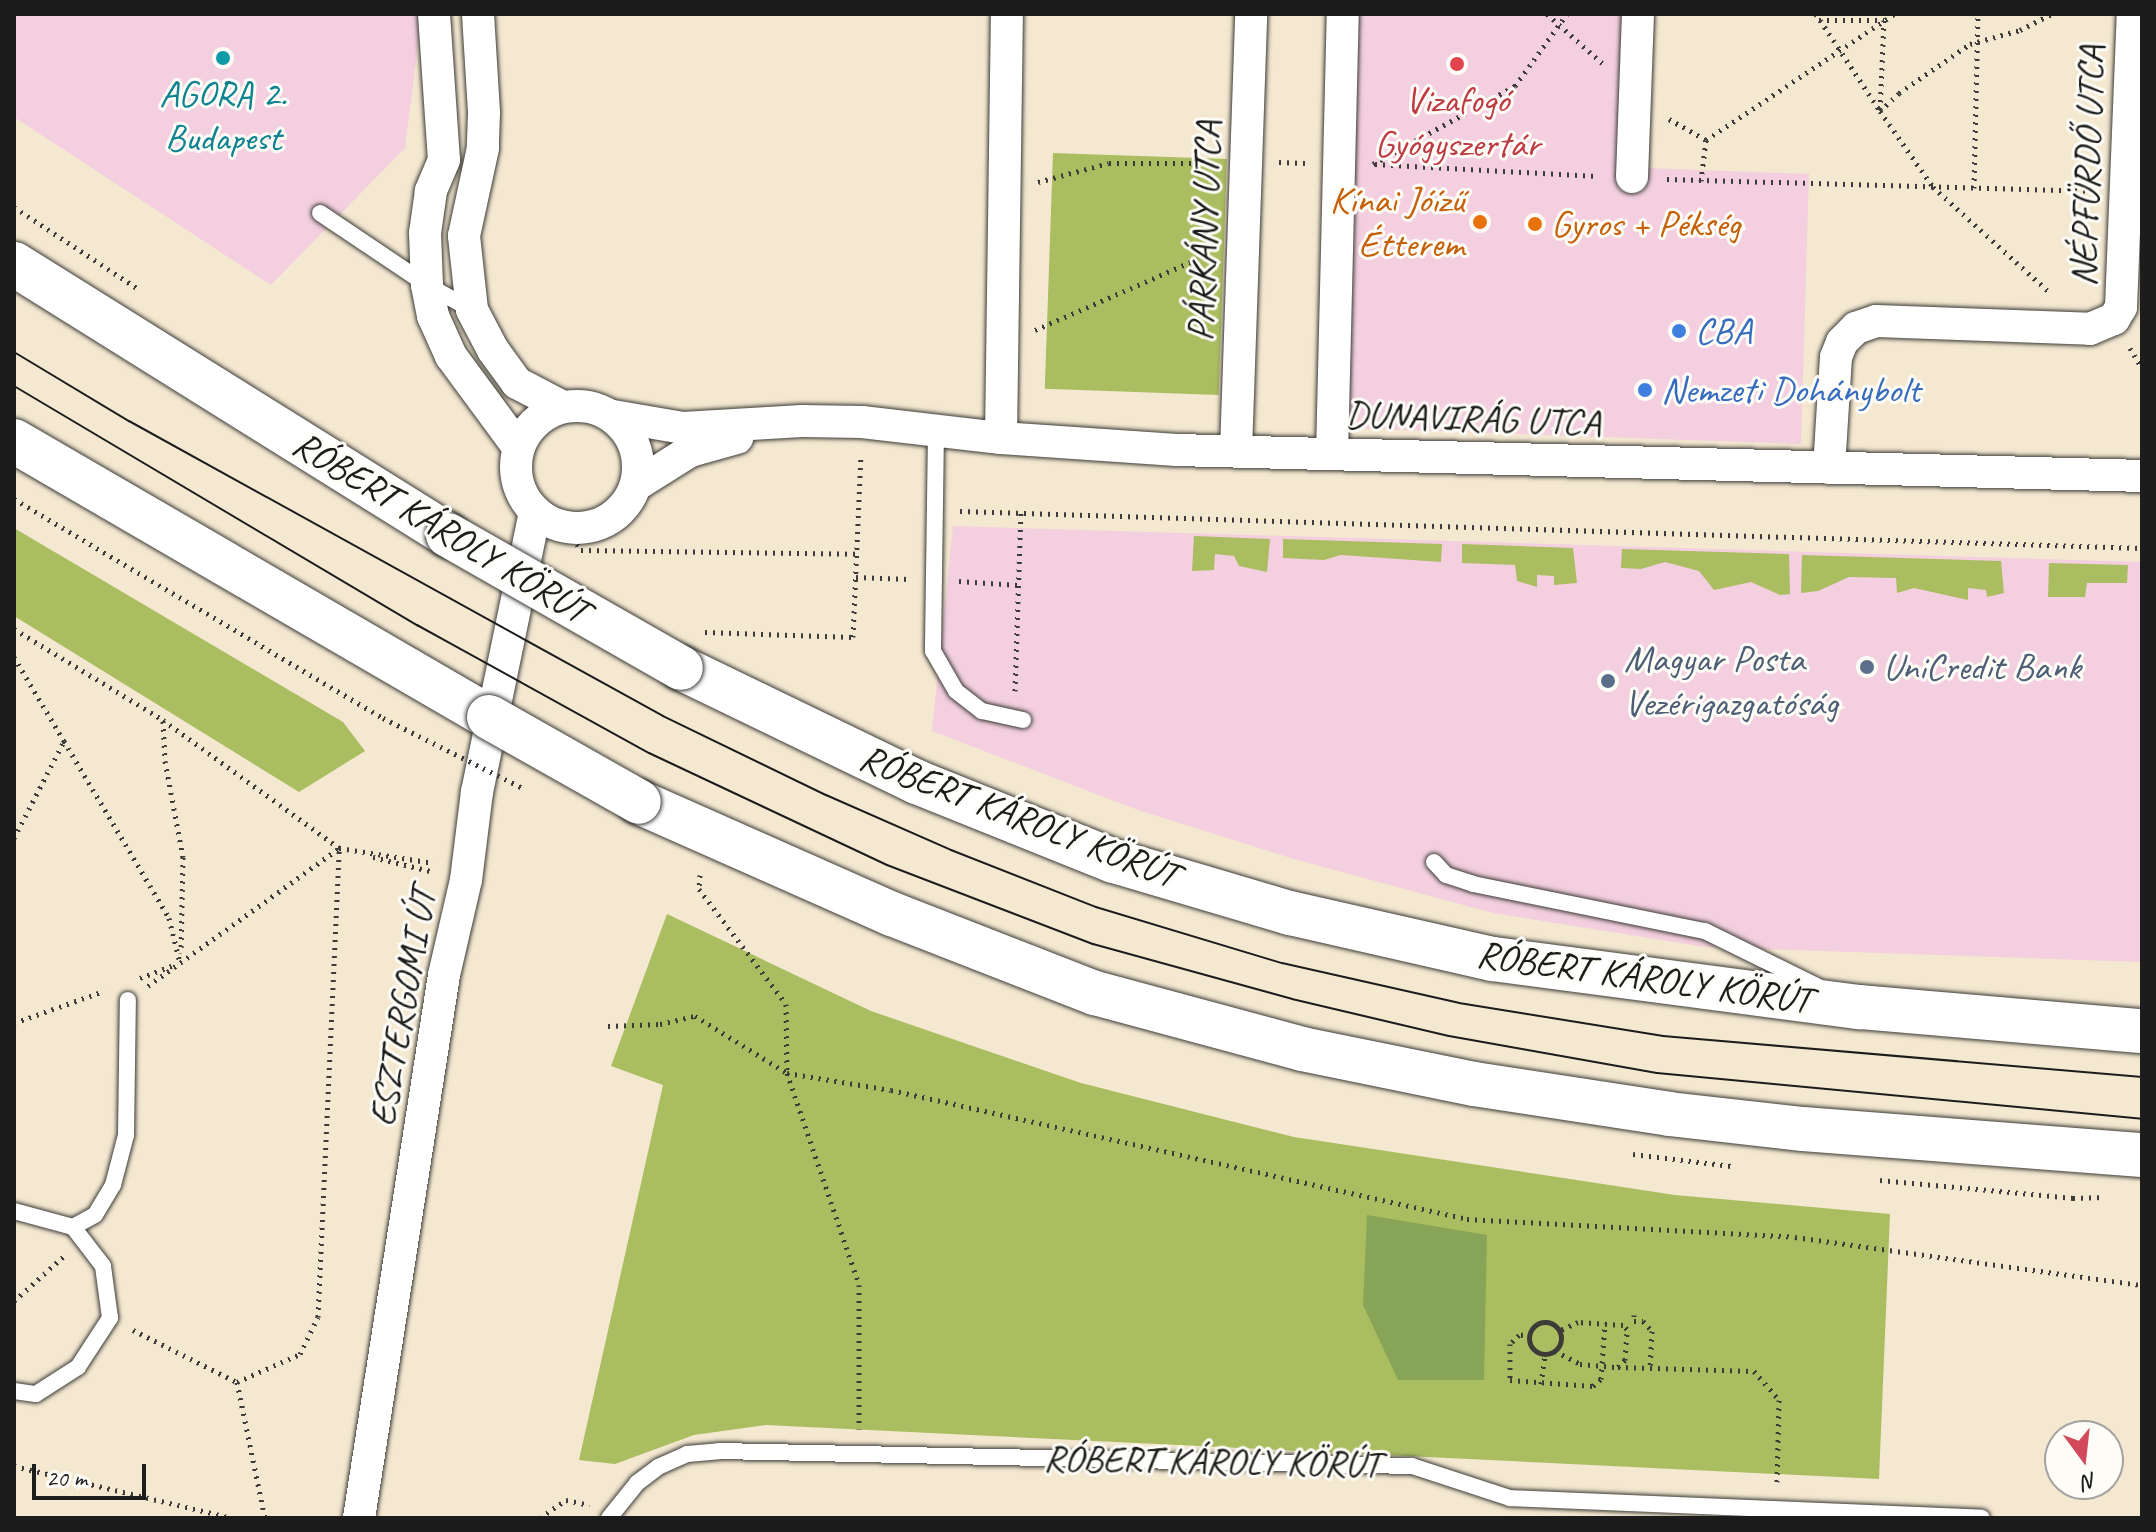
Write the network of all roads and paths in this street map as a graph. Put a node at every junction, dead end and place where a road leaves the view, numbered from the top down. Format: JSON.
{"nodes":[{"id":1,"x":434,"y":14,"type":"edge"},
{"id":2,"x":478,"y":14,"type":"edge"},
{"id":3,"x":1007,"y":14,"type":"edge"},
{"id":4,"x":1251,"y":14,"type":"edge"},
{"id":5,"x":1343,"y":14,"type":"edge"},
{"id":6,"x":1547,"y":14,"type":"edge"},
{"id":7,"x":1567,"y":14,"type":"edge"},
{"id":8,"x":1638,"y":14,"type":"edge"},
{"id":9,"x":1894,"y":14,"type":"edge"},
{"id":10,"x":1978,"y":14,"type":"edge"},
{"id":11,"x":2052,"y":14,"type":"edge"},
{"id":12,"x":2133,"y":14,"type":"edge"},
{"id":13,"x":1817,"y":17,"type":"edge"},
{"id":14,"x":1884,"y":20,"type":"junction"},
{"id":15,"x":1558,"y":27,"type":"junction"},
{"id":16,"x":1977,"y":43,"type":"junction"},
{"id":17,"x":1839,"y":50,"type":"junction"},
{"id":18,"x":1636,"y":96,"type":"junction"},
{"id":19,"x":1880,"y":111,"type":"junction"},
{"id":20,"x":1706,"y":140,"type":"junction"},
{"id":21,"x":1247,"y":162,"type":"junction"},
{"id":22,"x":1339,"y":163,"type":"junction"},
{"id":23,"x":1372,"y":164,"type":"junction"},
{"id":24,"x":1632,"y":177,"type":"junction"},
{"id":25,"x":1701,"y":181,"type":"junction"},
{"id":26,"x":1933,"y":187,"type":"junction"},
{"id":27,"x":1974,"y":188,"type":"junction"},
{"id":28,"x":1004,"y":191,"type":"junction"},
{"id":29,"x":2125,"y":192,"type":"junction"},
{"id":30,"x":320,"y":213,"type":"dead end"},
{"id":31,"x":1245,"y":238,"type":"junction"},
{"id":32,"x":14,"y":264,"type":"edge"},
{"id":33,"x":427,"y":285,"type":"junction"},
{"id":34,"x":472,"y":310,"type":"junction"},
{"id":35,"x":2102,"y":324,"type":"junction"},
{"id":36,"x":1001,"y":365,"type":"junction"},
{"id":37,"x":561,"y":406,"type":"junction"},
{"id":38,"x":613,"y":416,"type":"junction"},
{"id":39,"x":802,"y":421,"type":"junction"},
{"id":40,"x":862,"y":422,"type":"junction"},
{"id":41,"x":936,"y":431,"type":"junction"},
{"id":42,"x":1001,"y":438,"type":"junction"},
{"id":43,"x":14,"y":441,"type":"edge"},
{"id":44,"x":518,"y":447,"type":"junction"},
{"id":45,"x":1236,"y":451,"type":"junction"},
{"id":46,"x":1332,"y":454,"type":"junction"},
{"id":47,"x":1829,"y":468,"type":"junction"},
{"id":48,"x":2142,"y":476,"type":"edge"},
{"id":49,"x":636,"y":485,"type":"junction"},
{"id":50,"x":14,"y":499,"type":"edge"},
{"id":51,"x":934,"y":510,"type":"junction"},
{"id":52,"x":535,"y":512,"type":"junction"},
{"id":53,"x":1021,"y":513,"type":"junction"},
{"id":54,"x":566,"y":528,"type":"junction"},
{"id":55,"x":2142,"y":548,"type":"edge"},
{"id":56,"x":857,"y":554,"type":"junction"},
{"id":57,"x":14,"y":629,"type":"edge"},
{"id":58,"x":687,"y":650,"type":"junction"},
{"id":59,"x":14,"y":657,"type":"edge"},
{"id":60,"x":163,"y":720,"type":"junction"},
{"id":61,"x":1019,"y":720,"type":"joint"},
{"id":62,"x":64,"y":741,"type":"junction"},
{"id":63,"x":533,"y":792,"type":"dead end"},
{"id":64,"x":14,"y":838,"type":"edge"},
{"id":65,"x":339,"y":848,"type":"junction"},
{"id":66,"x":1434,"y":862,"type":"dead end"},
{"id":67,"x":466,"y":874,"type":"junction"},
{"id":68,"x":700,"y":875,"type":"dead end"},
{"id":69,"x":180,"y":963,"type":"junction"},
{"id":70,"x":125,"y":983,"type":"dead end"},
{"id":71,"x":111,"y":988,"type":"dead end"},
{"id":72,"x":128,"y":1000,"type":"joint"},
{"id":73,"x":1860,"y":1007,"type":"junction"},
{"id":74,"x":14,"y":1023,"type":"edge"},
{"id":75,"x":608,"y":1026,"type":"dead end"},
{"id":76,"x":2142,"y":1031,"type":"edge"},
{"id":77,"x":787,"y":1073,"type":"junction"},
{"id":78,"x":2142,"y":1155,"type":"edge"},
{"id":79,"x":14,"y":1211,"type":"edge"},
{"id":80,"x":78,"y":1233,"type":"junction"},
{"id":81,"x":2142,"y":1285,"type":"edge"},
{"id":82,"x":14,"y":1301,"type":"edge"},
{"id":83,"x":1634,"y":1315,"type":"dead end"},
{"id":84,"x":110,"y":1318,"type":"junction"},
{"id":85,"x":1605,"y":1323,"type":"junction"},
{"id":86,"x":1559,"y":1331,"type":"junction"},
{"id":87,"x":1531,"y":1334,"type":"junction"},
{"id":88,"x":1555,"y":1351,"type":"junction"},
{"id":89,"x":1545,"y":1354,"type":"junction"},
{"id":90,"x":1602,"y":1366,"type":"junction"},
{"id":91,"x":1618,"y":1367,"type":"junction"},
{"id":92,"x":1650,"y":1368,"type":"junction"},
{"id":93,"x":237,"y":1382,"type":"junction"},
{"id":94,"x":1541,"y":1384,"type":"junction"},
{"id":95,"x":14,"y":1391,"type":"edge"},
{"id":96,"x":858,"y":1453,"type":"junction"},
{"id":97,"x":14,"y":1466,"type":"edge"},
{"id":98,"x":1777,"y":1507,"type":"junction"},
{"id":99,"x":612,"y":1514,"type":"edge"},
{"id":100,"x":232,"y":1518,"type":"edge"},
{"id":101,"x":265,"y":1518,"type":"edge"},
{"id":102,"x":359,"y":1518,"type":"edge"},
{"id":103,"x":540,"y":1518,"type":"edge"},
{"id":104,"x":1982,"y":1518,"type":"edge"}],
"edges":[{"from":1,"to":33,"type":"street"},
{"from":2,"to":34,"type":"street"},
{"from":3,"to":28,"type":"street"},
{"from":4,"to":21,"type":"street","name":"PÁRKÁNY UTCA"},
{"from":5,"to":22,"type":"street"},
{"from":6,"to":15,"type":"path"},
{"from":7,"to":15,"type":"path"},
{"from":8,"to":18,"type":"street"},
{"from":9,"to":14,"type":"path"},
{"from":10,"to":16,"type":"path"},
{"from":11,"to":16,"type":"path"},
{"from":12,"to":29,"type":"street","name":"NÉPFÜRDŐ UTCA"},
{"from":13,"to":14,"type":"path"},
{"from":13,"to":17,"type":"path"},
{"from":14,"to":17,"type":"path"},
{"from":14,"to":19,"type":"path"},
{"from":15,"to":18,"type":"path"},
{"from":15,"to":23,"type":"path"},
{"from":16,"to":19,"type":"path"},
{"from":16,"to":27,"type":"path"},
{"from":17,"to":19,"type":"path"},
{"from":17,"to":20,"type":"path"},
{"from":18,"to":20,"type":"path"},
{"from":18,"to":24,"type":"street"},
{"from":19,"to":26,"type":"path"},
{"from":20,"to":25,"type":"path"},
{"from":21,"to":22,"type":"path"},
{"from":21,"to":28,"type":"path"},
{"from":21,"to":31,"type":"street","name":"PÁRKÁNY UTCA"},
{"from":22,"to":23,"type":"path"},
{"from":22,"to":46,"type":"street"},
{"from":23,"to":24,"type":"path"},
{"from":24,"to":25,"type":"path"},
{"from":25,"to":26,"type":"path"},
{"from":26,"to":27,"type":"path"},
{"from":26,"to":35,"type":"path"},
{"from":27,"to":29,"type":"path"},
{"from":28,"to":36,"type":"street"},
{"from":29,"to":35,"type":"street","name":"NÉPFÜRDŐ UTCA"},
{"from":30,"to":33,"type":"lane"},
{"from":31,"to":36,"type":"path"},
{"from":31,"to":45,"type":"street","name":"PÁRKÁNY UTCA"},
{"from":32,"to":58,"type":"main road","name":"RÓBERT KÁROLY KÖRÚT","bridge":true},
{"from":33,"to":34,"type":"lane"},
{"from":33,"to":44,"type":"street"},
{"from":34,"to":37,"type":"street"},
{"from":35,"to":47,"type":"street"},
{"from":36,"to":42,"type":"street"},
{"from":37,"to":38,"type":"street"},
{"from":37,"to":44,"type":"street"},
{"from":38,"to":39,"type":"street","name":"DUNAVIRÁG UTCA"},
{"from":38,"to":49,"type":"street"},
{"from":39,"to":40,"type":"street","name":"DUNAVIRÁG UTCA"},
{"from":39,"to":49,"type":"street","name":"DUNAVIRÁG UTCA"},
{"from":40,"to":41,"type":"street","name":"DUNAVIRÁG UTCA"},
{"from":40,"to":56,"type":"path"},
{"from":41,"to":42,"type":"street","name":"DUNAVIRÁG UTCA"},
{"from":41,"to":51,"type":"lane"},
{"from":42,"to":45,"type":"street","name":"DUNAVIRÁG UTCA"},
{"from":43,"to":78,"type":"main road","bridge":true},
{"from":44,"to":52,"type":"street"},
{"from":45,"to":46,"type":"street","name":"DUNAVIRÁG UTCA"},
{"from":46,"to":47,"type":"street","name":"DUNAVIRÁG UTCA"},
{"from":47,"to":48,"type":"street","name":"DUNAVIRÁG UTCA"},
{"from":49,"to":54,"type":"street"},
{"from":50,"to":63,"type":"path","bridge":true},
{"from":51,"to":53,"type":"path"},
{"from":51,"to":61,"type":"lane"},
{"from":52,"to":54,"type":"street"},
{"from":52,"to":67,"type":"street","name":"ESZTERGOMI ÚT"},
{"from":53,"to":55,"type":"path"},
{"from":53,"to":61,"type":"path"},
{"from":54,"to":56,"type":"path"},
{"from":56,"to":58,"type":"path"},
{"from":57,"to":60,"type":"path"},
{"from":58,"to":73,"type":"main road","name":"RÓBERT KÁROLY KÖRÚT"},
{"from":59,"to":62,"type":"path"},
{"from":60,"to":65,"type":"path"},
{"from":60,"to":69,"type":"path"},
{"from":62,"to":64,"type":"path"},
{"from":62,"to":69,"type":"path"},
{"from":65,"to":67,"type":"path"},
{"from":65,"to":67,"type":"path"},
{"from":65,"to":69,"type":"path"},
{"from":65,"to":93,"type":"path"},
{"from":66,"to":73,"type":"lane"},
{"from":67,"to":102,"type":"street","name":"ESZTERGOMI ÚT"},
{"from":68,"to":77,"type":"path"},
{"from":69,"to":70,"type":"path"},
{"from":69,"to":72,"type":"path"},
{"from":71,"to":74,"type":"path"},
{"from":72,"to":80,"type":"lane"},
{"from":73,"to":76,"type":"main road","name":"RÓBERT KÁROLY KÖRÚT"},
{"from":75,"to":77,"type":"path"},
{"from":77,"to":81,"type":"path"},
{"from":77,"to":96,"type":"path"},
{"from":79,"to":80,"type":"lane"},
{"from":80,"to":82,"type":"path"},
{"from":80,"to":84,"type":"lane"},
{"from":83,"to":92,"type":"path"},
{"from":84,"to":93,"type":"path"},
{"from":84,"to":95,"type":"lane"},
{"from":85,"to":86,"type":"path"},
{"from":85,"to":90,"type":"path"},
{"from":85,"to":91,"type":"path"},
{"from":86,"to":87,"type":"path"},
{"from":86,"to":88,"type":"path"},
{"from":87,"to":89,"type":"path"},
{"from":87,"to":94,"type":"path"},
{"from":88,"to":89,"type":"path"},
{"from":88,"to":90,"type":"path"},
{"from":89,"to":94,"type":"path"},
{"from":90,"to":91,"type":"path"},
{"from":90,"to":94,"type":"path"},
{"from":91,"to":92,"type":"path"},
{"from":92,"to":98,"type":"path"},
{"from":93,"to":101,"type":"path"},
{"from":96,"to":98,"type":"lane","name":"RÓBERT KÁROLY KÖRÚT"},
{"from":96,"to":99,"type":"lane","name":"RÓBERT KÁROLY KÖRÚT"},
{"from":97,"to":100,"type":"path"},
{"from":98,"to":104,"type":"lane","name":"RÓBERT KÁROLY KÖRÚT"},
{"from":99,"to":103,"type":"path"}]}
